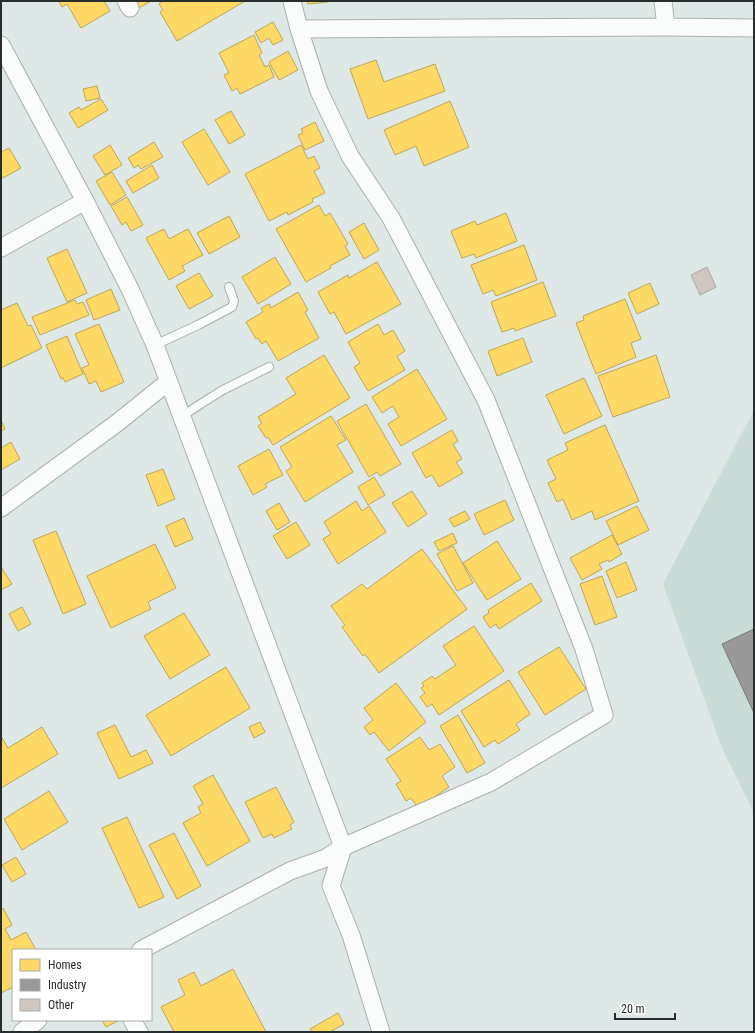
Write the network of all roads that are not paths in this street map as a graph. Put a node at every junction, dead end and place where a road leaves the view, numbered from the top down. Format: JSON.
{"nodes":[{"id":1,"x":292,"y":1,"type":"edge"},
{"id":2,"x":663,"y":1,"type":"edge"},
{"id":3,"x":666,"y":27,"type":"junction"},
{"id":4,"x":754,"y":28,"type":"edge"},
{"id":5,"x":299,"y":29,"type":"junction"},
{"id":6,"x":1,"y":45,"type":"edge"},
{"id":7,"x":85,"y":201,"type":"junction"},
{"id":8,"x":1,"y":248,"type":"edge"},
{"id":9,"x":229,"y":287,"type":"dead end"},
{"id":10,"x":155,"y":345,"type":"junction"},
{"id":11,"x":269,"y":367,"type":"dead end"},
{"id":12,"x":168,"y":382,"type":"junction"},
{"id":13,"x":182,"y":416,"type":"junction"},
{"id":14,"x":1,"y":508,"type":"edge"},
{"id":15,"x":343,"y":847,"type":"junction"},
{"id":16,"x":143,"y":949,"type":"edge"},
{"id":17,"x":37,"y":1021,"type":"edge"},
{"id":18,"x":133,"y":1021,"type":"edge"},
{"id":19,"x":22,"y":1032,"type":"edge"},
{"id":20,"x":139,"y":1032,"type":"edge"},
{"id":21,"x":381,"y":1032,"type":"edge"}],
"edges":[{"from":1,"to":5,"type":"street"},
{"from":2,"to":3,"type":"street"},
{"from":3,"to":4,"type":"street"},
{"from":3,"to":5,"type":"street"},
{"from":5,"to":15,"type":"street"},
{"from":6,"to":7,"type":"street"},
{"from":7,"to":8,"type":"street"},
{"from":7,"to":10,"type":"street"},
{"from":9,"to":10,"type":"lane"},
{"from":10,"to":12,"type":"street"},
{"from":11,"to":13,"type":"lane"},
{"from":12,"to":13,"type":"street"},
{"from":12,"to":14,"type":"street"},
{"from":13,"to":15,"type":"street"},
{"from":15,"to":16,"type":"street"},
{"from":15,"to":21,"type":"street"},
{"from":17,"to":19,"type":"street"},
{"from":18,"to":20,"type":"street"}]}
